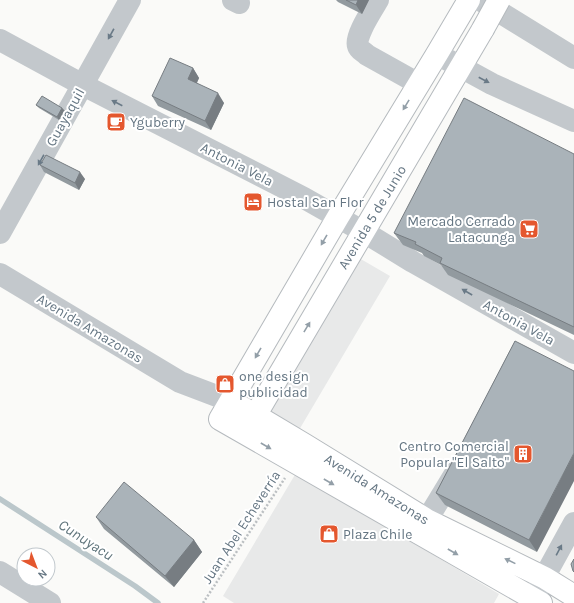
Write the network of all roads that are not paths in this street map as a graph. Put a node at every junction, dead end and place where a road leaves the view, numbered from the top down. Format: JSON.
{"nodes":[{"id":1,"x":130,"y":0,"type":"edge"},
{"id":2,"x":378,"y":0,"type":"edge"},
{"id":3,"x":480,"y":0,"type":"edge"},
{"id":4,"x":499,"y":0,"type":"edge"},
{"id":5,"x":465,"y":6,"type":"edge"},
{"id":6,"x":0,"y":40,"type":"edge"},
{"id":7,"x":437,"y":54,"type":"junction"},
{"id":8,"x":574,"y":58,"type":"edge"},
{"id":9,"x":461,"y":67,"type":"junction"},
{"id":10,"x":419,"y":84,"type":"junction"},
{"id":11,"x":83,"y":86,"type":"junction"},
{"id":12,"x":574,"y":121,"type":"edge"},
{"id":13,"x":338,"y":217,"type":"junction"},
{"id":14,"x":364,"y":232,"type":"junction"},
{"id":15,"x":0,"y":233,"type":"edge"},
{"id":16,"x":0,"y":274,"type":"edge"},
{"id":17,"x":574,"y":353,"type":"edge"},
{"id":18,"x":225,"y":410,"type":"junction"},
{"id":19,"x":250,"y":424,"type":"junction"},
{"id":20,"x":468,"y":452,"type":"edge"},
{"id":21,"x":574,"y":523,"type":"edge"},
{"id":22,"x":423,"y":526,"type":"junction"},
{"id":23,"x":0,"y":572,"type":"edge"},
{"id":24,"x":545,"y":578,"type":"junction"},
{"id":25,"x":574,"y":596,"type":"edge"},
{"id":26,"x":535,"y":601,"type":"edge"},
{"id":27,"x":50,"y":603,"type":"edge"}],
"edges":[{"from":1,"to":11,"type":"street","name":"Guayaquil","one_way":true},
{"from":2,"to":10,"type":"street"},
{"from":3,"to":8,"type":"street"},
{"from":4,"to":9,"type":"main road","name":"Avenida 5 de Junio","bridge":true},
{"from":5,"to":7,"type":"main road","name":"Avenida 5 de Junio"},
{"from":6,"to":11,"type":"street","name":"Antonia Vela"},
{"from":7,"to":9,"type":"street"},
{"from":7,"to":10,"type":"main road","name":"Avenida 5 de Junio"},
{"from":9,"to":12,"type":"street","one_way":true},
{"from":9,"to":14,"type":"main road","name":"Avenida 5 de Junio"},
{"from":10,"to":13,"type":"main road","name":"Avenida 5 de Junio","one_way":true},
{"from":13,"to":11,"type":"street","name":"Antonia Vela","one_way":true},
{"from":11,"to":15,"type":"street","name":"Guayaquil","one_way":true},
{"from":13,"to":14,"type":"street","name":"Antonia Vela"},
{"from":13,"to":18,"type":"main road","name":"Avenida 5 de Junio","one_way":true},
{"from":17,"to":14,"type":"street","name":"Antonia Vela","one_way":true},
{"from":19,"to":14,"type":"main road","name":"Avenida 5 de Junio","one_way":true},
{"from":16,"to":18,"type":"street","name":"Avenida Amazonas"},
{"from":18,"to":19,"type":"main road","name":"Avenida Amazonas"},
{"from":19,"to":22,"type":"main road","name":"Avenida Amazonas"},
{"from":19,"to":22,"type":"main road","name":"Avenida Amazonas","one_way":true},
{"from":20,"to":22,"type":"street"},
{"from":24,"to":21,"type":"street","one_way":true},
{"from":24,"to":22,"type":"main road","name":"Avenida Amazonas","one_way":true},
{"from":22,"to":26,"type":"main road","name":"Avenida Amazonas","one_way":true},
{"from":23,"to":27,"type":"street"},
{"from":24,"to":25,"type":"main road","name":"Avenida Amazonas"},
{"from":24,"to":26,"type":"street"}]}
